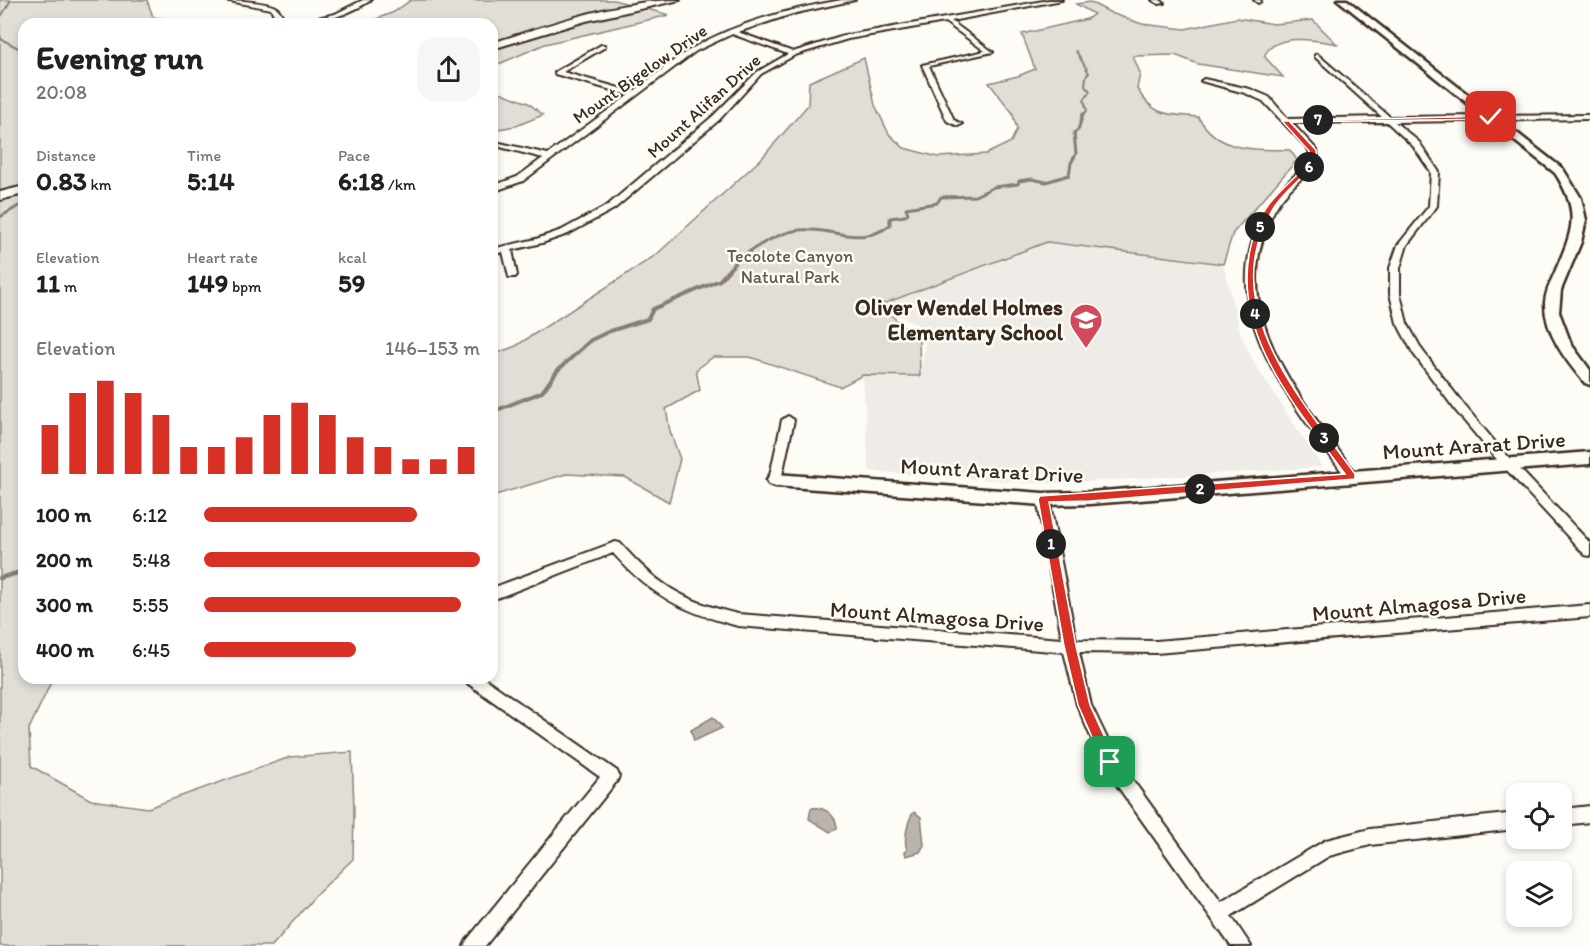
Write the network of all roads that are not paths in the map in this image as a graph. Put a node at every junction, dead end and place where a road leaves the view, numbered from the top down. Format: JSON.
{"nodes":[{"id":1,"x":227,"y":0,"type":"edge"},
{"id":2,"x":279,"y":0,"type":"edge"},
{"id":3,"x":368,"y":0,"type":"edge"},
{"id":4,"x":651,"y":0,"type":"edge"},
{"id":5,"x":676,"y":0,"type":"edge"},
{"id":6,"x":852,"y":0,"type":"edge"},
{"id":7,"x":1059,"y":0,"type":"edge"},
{"id":8,"x":1342,"y":0,"type":"edge"},
{"id":9,"x":264,"y":6,"type":"junction"},
{"id":10,"x":280,"y":18,"type":"edge"},
{"id":11,"x":323,"y":18,"type":"edge"},
{"id":12,"x":946,"y":20,"type":"junction"},
{"id":13,"x":730,"y":31,"type":"junction"},
{"id":14,"x":498,"y":39,"type":"edge"},
{"id":15,"x":498,"y":44,"type":"edge"},
{"id":16,"x":603,"y":46,"type":"dead end"},
{"id":17,"x":793,"y":54,"type":"junction"},
{"id":18,"x":1317,"y":56,"type":"dead end"},
{"id":19,"x":1204,"y":81,"type":"dead end"},
{"id":20,"x":634,"y":94,"type":"junction"},
{"id":21,"x":1491,"y":117,"type":"junction"},
{"id":22,"x":1590,"y":117,"type":"edge"},
{"id":23,"x":1386,"y":118,"type":"junction"},
{"id":24,"x":1286,"y":121,"type":"junction"},
{"id":25,"x":958,"y":124,"type":"dead end"},
{"id":26,"x":503,"y":145,"type":"dead end"},
{"id":27,"x":549,"y":157,"type":"junction"},
{"id":28,"x":18,"y":185,"type":"edge"},
{"id":29,"x":498,"y":187,"type":"edge"},
{"id":30,"x":0,"y":189,"type":"edge"},
{"id":31,"x":18,"y":191,"type":"edge"},
{"id":32,"x":0,"y":195,"type":"edge"},
{"id":33,"x":507,"y":250,"type":"junction"},
{"id":34,"x":498,"y":251,"type":"edge"},
{"id":35,"x":512,"y":275,"type":"dead end"},
{"id":36,"x":1590,"y":380,"type":"edge"},
{"id":37,"x":788,"y":420,"type":"dead end"},
{"id":38,"x":1590,"y":458,"type":"edge"},
{"id":39,"x":1509,"y":465,"type":"junction"},
{"id":40,"x":1352,"y":477,"type":"junction"},
{"id":41,"x":776,"y":480,"type":"joint"},
{"id":42,"x":1043,"y":499,"type":"junction"},
{"id":43,"x":1590,"y":551,"type":"edge"},
{"id":44,"x":498,"y":592,"type":"edge"},
{"id":45,"x":1590,"y":610,"type":"edge"},
{"id":46,"x":1070,"y":646,"type":"junction"},
{"id":47,"x":481,"y":684,"type":"edge"},
{"id":48,"x":1590,"y":814,"type":"edge"},
{"id":49,"x":1572,"y":816,"type":"edge"},
{"id":50,"x":1506,"y":822,"type":"edge"},
{"id":51,"x":1218,"y":914,"type":"junction"},
{"id":52,"x":473,"y":946,"type":"edge"},
{"id":53,"x":1242,"y":946,"type":"edge"}],
"edges":[{"from":1,"to":9,"type":"street"},
{"from":2,"to":9,"type":"street"},
{"from":3,"to":11,"type":"street"},
{"from":4,"to":14,"type":"main road"},
{"from":5,"to":15,"type":"main road"},
{"from":6,"to":13,"type":"street","name":"Mount Bigelow Drive"},
{"from":7,"to":12,"type":"street","name":"Mount Alifan Drive"},
{"from":8,"to":21,"type":"street"},
{"from":9,"to":10,"type":"street"},
{"from":12,"to":17,"type":"street","name":"Mount Alifan Drive"},
{"from":12,"to":25,"type":"street"},
{"from":13,"to":17,"type":"street"},
{"from":13,"to":20,"type":"street","name":"Mount Bigelow Drive"},
{"from":16,"to":20,"type":"street"},
{"from":17,"to":33,"type":"street","name":"Mount Alifan Drive"},
{"from":18,"to":23,"type":"street"},
{"from":19,"to":24,"type":"street"},
{"from":20,"to":27,"type":"street","name":"Mount Bigelow Drive"},
{"from":21,"to":22,"type":"street"},
{"from":21,"to":23,"type":"street"},
{"from":21,"to":36,"type":"street"},
{"from":23,"to":24,"type":"street"},
{"from":23,"to":39,"type":"street"},
{"from":24,"to":40,"type":"street"},
{"from":26,"to":27,"type":"street"},
{"from":27,"to":29,"type":"street","name":"Mount Bigelow Drive"},
{"from":28,"to":30,"type":"main road"},
{"from":31,"to":32,"type":"main road"},
{"from":33,"to":34,"type":"street","name":"Mount Alifan Drive"},
{"from":33,"to":35,"type":"street"},
{"from":37,"to":41,"type":"street","name":"Mount Ararat Drive"},
{"from":38,"to":39,"type":"street","name":"Mount Ararat Drive"},
{"from":39,"to":40,"type":"street","name":"Mount Ararat Drive"},
{"from":39,"to":43,"type":"street"},
{"from":40,"to":42,"type":"street","name":"Mount Ararat Drive"},
{"from":41,"to":42,"type":"street","name":"Mount Ararat Drive"},
{"from":42,"to":46,"type":"street"},
{"from":44,"to":46,"type":"street","name":"Mount Almagosa Drive"},
{"from":45,"to":46,"type":"street","name":"Mount Almagosa Drive"},
{"from":46,"to":51,"type":"street"},
{"from":47,"to":52,"type":"street"},
{"from":48,"to":49,"type":"street"},
{"from":50,"to":51,"type":"street"},
{"from":51,"to":53,"type":"street"}]}
